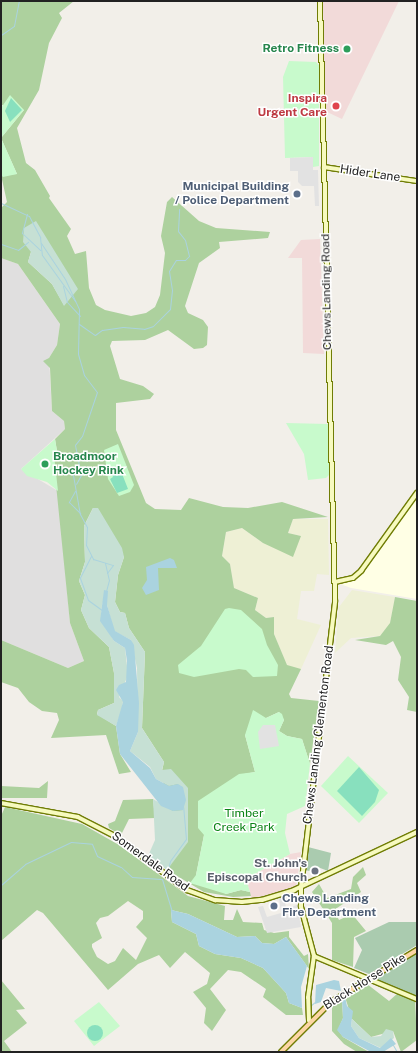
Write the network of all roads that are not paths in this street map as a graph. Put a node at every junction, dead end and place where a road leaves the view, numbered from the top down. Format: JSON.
{"nodes":[{"id":1,"x":320,"y":1,"type":"edge"},
{"id":2,"x":324,"y":167,"type":"junction"},
{"id":3,"x":417,"y":181,"type":"edge"},
{"id":4,"x":417,"y":493,"type":"edge"},
{"id":5,"x":335,"y":582,"type":"junction"},
{"id":6,"x":1,"y":802,"type":"edge"},
{"id":7,"x":417,"y":832,"type":"edge"},
{"id":8,"x":301,"y":888,"type":"junction"},
{"id":9,"x":417,"y":950,"type":"edge"},
{"id":10,"x":314,"y":956,"type":"junction"},
{"id":11,"x":370,"y":977,"type":"junction"},
{"id":12,"x":417,"y":999,"type":"edge"},
{"id":13,"x":309,"y":1021,"type":"junction"},
{"id":14,"x":281,"y":1052,"type":"edge"}],
"edges":[{"from":1,"to":2,"type":"main road","name":"Chews Landing Road"},
{"from":2,"to":3,"type":"main road","name":"Hider Lane"},
{"from":2,"to":5,"type":"main road","name":"Chews Landing Road"},
{"from":4,"to":5,"type":"main road"},
{"from":5,"to":8,"type":"main road","name":"Chews Landing Clementon Road"},
{"from":6,"to":8,"type":"main road","name":"Somerdale Road"},
{"from":7,"to":8,"type":"main road","name":"Somerdale Road"},
{"from":8,"to":10,"type":"main road"},
{"from":9,"to":11,"type":"main road","name":"Black Horse Pike"},
{"from":10,"to":11,"type":"main road"},
{"from":10,"to":13,"type":"main road"},
{"from":11,"to":12,"type":"main road"},
{"from":11,"to":13,"type":"main road","name":"Black Horse Pike"},
{"from":13,"to":14,"type":"main road","name":"Black Horse Pike"}]}
